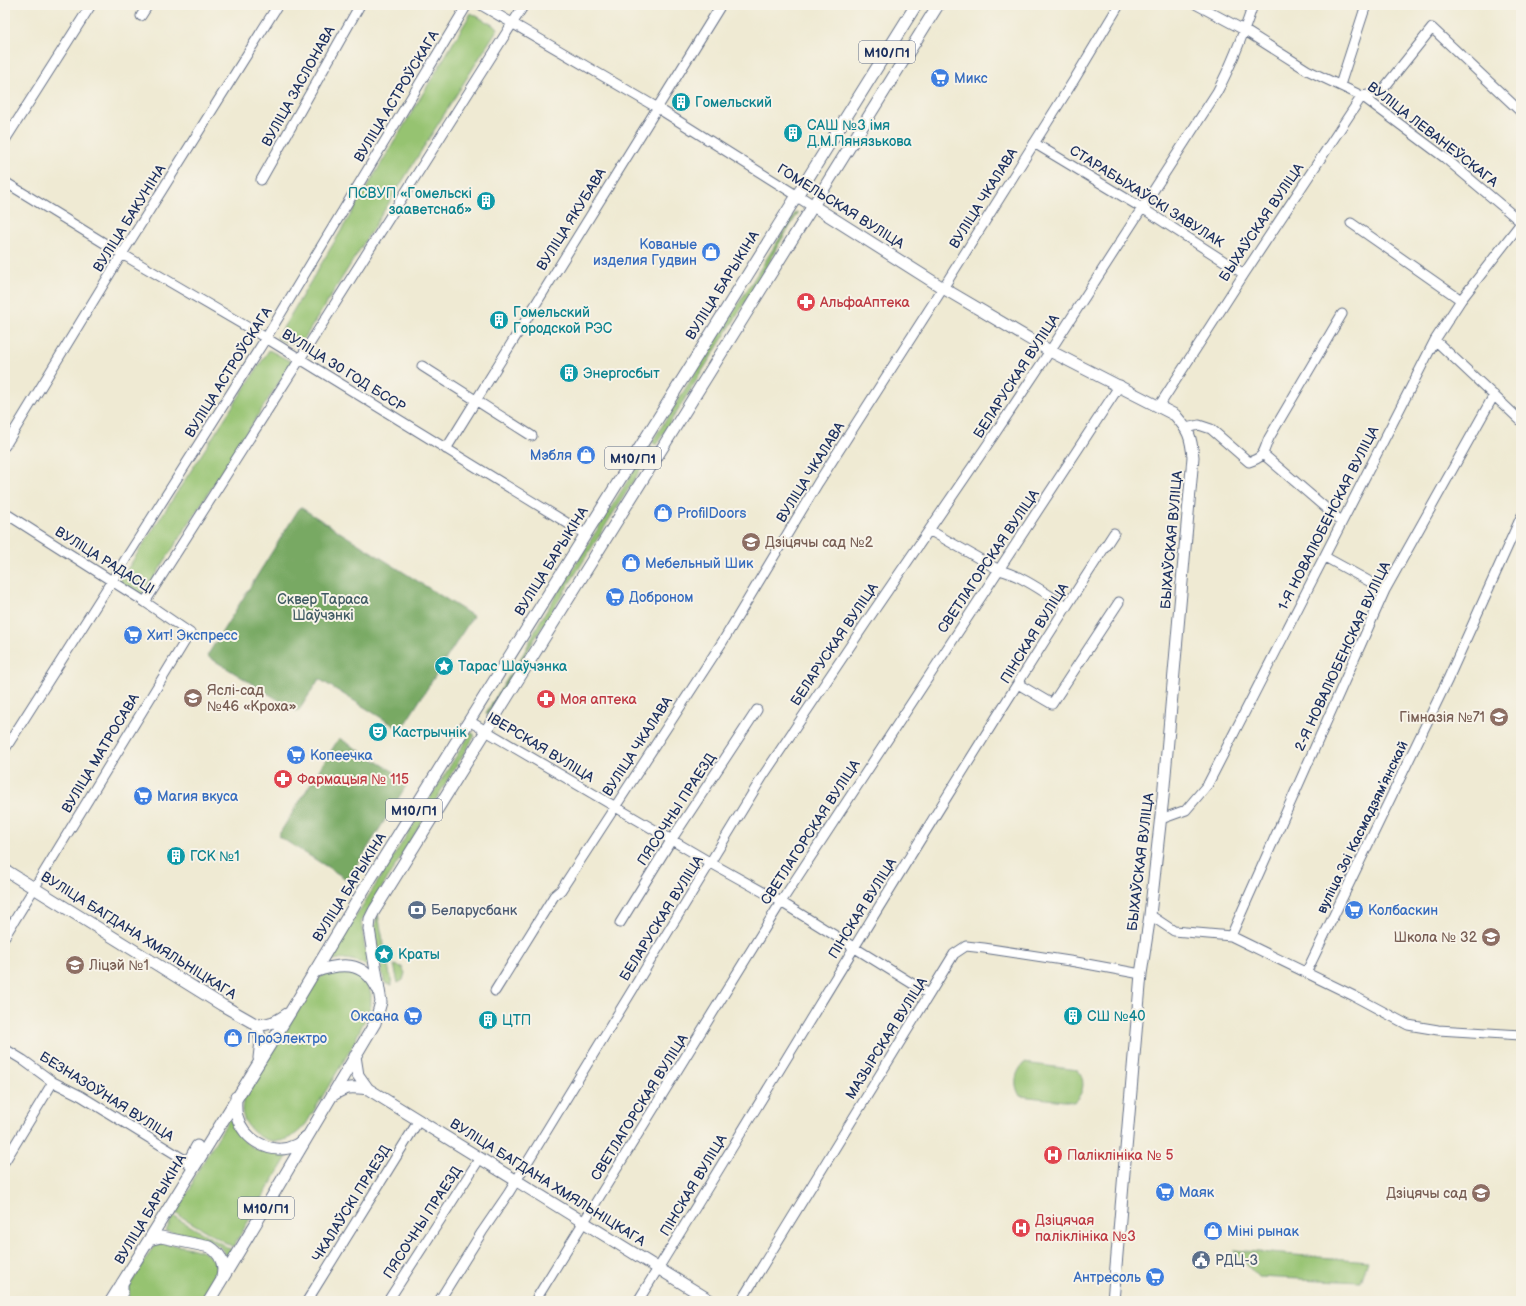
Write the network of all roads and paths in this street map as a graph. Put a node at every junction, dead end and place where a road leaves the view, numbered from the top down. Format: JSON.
{"nodes":[{"id":1,"x":91,"y":5,"type":"edge"},
{"id":2,"x":148,"y":5,"type":"edge"},
{"id":3,"x":278,"y":5,"type":"edge"},
{"id":4,"x":360,"y":5,"type":"edge"},
{"id":5,"x":467,"y":5,"type":"edge"},
{"id":6,"x":481,"y":5,"type":"edge"},
{"id":7,"x":524,"y":5,"type":"edge"},
{"id":8,"x":721,"y":5,"type":"edge"},
{"id":9,"x":916,"y":5,"type":"edge"},
{"id":10,"x":938,"y":5,"type":"edge"},
{"id":11,"x":1119,"y":5,"type":"edge"},
{"id":12,"x":1197,"y":5,"type":"edge"},
{"id":13,"x":1253,"y":5,"type":"edge"},
{"id":14,"x":1366,"y":5,"type":"edge"},
{"id":15,"x":141,"y":16,"type":"dead end"},
{"id":16,"x":512,"y":23,"type":"junction"},
{"id":17,"x":1244,"y":30,"type":"junction"},
{"id":18,"x":1340,"y":85,"type":"junction"},
{"id":19,"x":1362,"y":96,"type":"junction"},
{"id":20,"x":656,"y":108,"type":"junction"},
{"id":21,"x":1521,"y":112,"type":"edge"},
{"id":22,"x":5,"y":140,"type":"edge"},
{"id":23,"x":1034,"y":143,"type":"junction"},
{"id":24,"x":261,"y":180,"type":"dead end"},
{"id":25,"x":5,"y":182,"type":"edge"},
{"id":26,"x":796,"y":195,"type":"junction"},
{"id":27,"x":812,"y":206,"type":"junction"},
{"id":28,"x":1142,"y":208,"type":"junction"},
{"id":29,"x":1351,"y":223,"type":"dead end"},
{"id":30,"x":1521,"y":223,"type":"edge"},
{"id":31,"x":122,"y":254,"type":"junction"},
{"id":32,"x":1244,"y":274,"type":"junction"},
{"id":33,"x":944,"y":288,"type":"junction"},
{"id":34,"x":1461,"y":300,"type":"junction"},
{"id":35,"x":1342,"y":314,"type":"dead end"},
{"id":36,"x":266,"y":338,"type":"junction"},
{"id":37,"x":1435,"y":340,"type":"junction"},
{"id":38,"x":1050,"y":351,"type":"junction"},
{"id":39,"x":300,"y":359,"type":"junction"},
{"id":40,"x":422,"y":366,"type":"dead end"},
{"id":41,"x":1120,"y":386,"type":"junction"},
{"id":42,"x":1494,"y":395,"type":"junction"},
{"id":43,"x":475,"y":400,"type":"junction"},
{"id":44,"x":1159,"y":406,"type":"junction"},
{"id":45,"x":1521,"y":421,"type":"edge"},
{"id":46,"x":1186,"y":428,"type":"junction"},
{"id":47,"x":532,"y":436,"type":"dead end"},
{"id":48,"x":5,"y":446,"type":"edge"},
{"id":49,"x":446,"y":449,"type":"junction"},
{"id":50,"x":1263,"y":454,"type":"junction"},
{"id":51,"x":5,"y":513,"type":"edge"},
{"id":52,"x":1521,"y":517,"type":"edge"},
{"id":53,"x":1342,"y":522,"type":"junction"},
{"id":54,"x":929,"y":530,"type":"junction"},
{"id":55,"x":1114,"y":533,"type":"dead end"},
{"id":56,"x":585,"y":534,"type":"junction"},
{"id":57,"x":1325,"y":557,"type":"junction"},
{"id":58,"x":999,"y":570,"type":"junction"},
{"id":59,"x":112,"y":582,"type":"junction"},
{"id":60,"x":1385,"y":590,"type":"junction"},
{"id":61,"x":145,"y":602,"type":"junction"},
{"id":62,"x":1119,"y":602,"type":"dead end"},
{"id":63,"x":1066,"y":606,"type":"junction"},
{"id":64,"x":190,"y":633,"type":"joint"},
{"id":65,"x":1018,"y":684,"type":"junction"},
{"id":66,"x":757,"y":710,"type":"dead end"},
{"id":67,"x":469,"y":721,"type":"junction"},
{"id":68,"x":486,"y":730,"type":"junction"},
{"id":69,"x":5,"y":749,"type":"edge"},
{"id":70,"x":615,"y":805,"type":"junction"},
{"id":71,"x":1161,"y":819,"type":"junction"},
{"id":72,"x":672,"y":839,"type":"junction"},
{"id":73,"x":711,"y":863,"type":"junction"},
{"id":74,"x":5,"y":870,"type":"edge"},
{"id":75,"x":34,"y":888,"type":"junction"},
{"id":76,"x":781,"y":902,"type":"junction"},
{"id":77,"x":1150,"y":915,"type":"junction"},
{"id":78,"x":620,"y":924,"type":"dead end"},
{"id":79,"x":5,"y":936,"type":"edge"},
{"id":80,"x":1230,"y":936,"type":"junction"},
{"id":81,"x":854,"y":947,"type":"junction"},
{"id":82,"x":314,"y":972,"type":"junction"},
{"id":83,"x":1306,"y":973,"type":"junction"},
{"id":84,"x":1141,"y":974,"type":"junction"},
{"id":85,"x":495,"y":991,"type":"dead end"},
{"id":86,"x":380,"y":992,"type":"junction"},
{"id":87,"x":929,"y":994,"type":"junction"},
{"id":88,"x":291,"y":1011,"type":"junction"},
{"id":89,"x":257,"y":1025,"type":"junction"},
{"id":90,"x":1521,"y":1035,"type":"edge"},
{"id":91,"x":5,"y":1049,"type":"edge"},
{"id":92,"x":355,"y":1056,"type":"junction"},
{"id":93,"x":258,"y":1064,"type":"junction"},
{"id":94,"x":53,"y":1082,"type":"junction"},
{"id":95,"x":368,"y":1089,"type":"junction"},
{"id":96,"x":331,"y":1096,"type":"junction"},
{"id":97,"x":236,"y":1097,"type":"junction"},
{"id":98,"x":419,"y":1120,"type":"junction"},
{"id":99,"x":309,"y":1136,"type":"junction"},
{"id":100,"x":480,"y":1158,"type":"junction"},
{"id":101,"x":5,"y":1161,"type":"edge"},
{"id":102,"x":189,"y":1164,"type":"junction"},
{"id":103,"x":516,"y":1181,"type":"junction"},
{"id":104,"x":584,"y":1223,"type":"junction"},
{"id":105,"x":149,"y":1240,"type":"junction"},
{"id":106,"x":658,"y":1268,"type":"junction"},
{"id":107,"x":222,"y":1279,"type":"junction"},
{"id":108,"x":122,"y":1282,"type":"junction"},
{"id":109,"x":111,"y":1301,"type":"edge"},
{"id":110,"x":122,"y":1301,"type":"edge"},
{"id":111,"x":209,"y":1301,"type":"edge"},
{"id":112,"x":307,"y":1301,"type":"edge"},
{"id":113,"x":388,"y":1301,"type":"edge"},
{"id":114,"x":439,"y":1301,"type":"edge"},
{"id":115,"x":536,"y":1301,"type":"edge"},
{"id":116,"x":638,"y":1301,"type":"edge"},
{"id":117,"x":711,"y":1301,"type":"edge"},
{"id":118,"x":741,"y":1301,"type":"edge"},
{"id":119,"x":1113,"y":1301,"type":"edge"}],
"edges":[{"from":1,"to":22,"type":"street"},
{"from":2,"to":15,"type":"street"},
{"from":3,"to":31,"type":"street","name":"ВУЛІЦА БАКУНІНА"},
{"from":4,"to":24,"type":"street","name":"ВУЛІЦА ЗАСЛОНАВА"},
{"from":5,"to":36,"type":"street","name":"ВУЛІЦА АСТРОЎСКАГА"},
{"from":6,"to":16,"type":"street","name":"ГОМЕЛЬСКАЯ ВУЛІЦА"},
{"from":7,"to":16,"type":"street"},
{"from":8,"to":20,"type":"street","name":"ВУЛІЦА ЯКУБАВА"},
{"from":9,"to":26,"type":"main road","name":"ВУЛІЦА БАРЫКІНА","number":"М10/П1"},
{"from":10,"to":27,"type":"main road","number":"М10/П1"},
{"from":11,"to":23,"type":"street","name":"ВУЛІЦА ЧКАЛАВА"},
{"from":12,"to":17,"type":"street","name":"ВУЛІЦА ЛЕВАНЕЎСКАГА"},
{"from":13,"to":17,"type":"street","name":"БЕЛАРУСКАЯ ВУЛІЦА"},
{"from":14,"to":18,"type":"street"},
{"from":16,"to":20,"type":"street","name":"ГОМЕЛЬСКАЯ ВУЛІЦА"},
{"from":16,"to":39,"type":"street"},
{"from":17,"to":18,"type":"street","name":"ВУЛІЦА ЛЕВАНЕЎСКАГА"},
{"from":17,"to":28,"type":"street","name":"БЕЛАРУСКАЯ ВУЛІЦА"},
{"from":18,"to":19,"type":"street","name":"ВУЛІЦА ЛЕВАНЕЎСКАГА"},
{"from":19,"to":21,"type":"street"},
{"from":19,"to":30,"type":"street","name":"ВУЛІЦА ЛЕВАНЕЎСКАГА"},
{"from":19,"to":32,"type":"street","name":"БЫХАЎСКАЯ ВУЛІЦА"},
{"from":20,"to":26,"type":"street","name":"ГОМЕЛЬСКАЯ ВУЛІЦА"},
{"from":20,"to":43,"type":"street","name":"ВУЛІЦА ЯКУБАВА"},
{"from":23,"to":28,"type":"street","name":"СТАРАБЫХАЎСКІ ЗАВУЛАК"},
{"from":23,"to":33,"type":"street","name":"ВУЛІЦА ЧКАЛАВА"},
{"from":25,"to":31,"type":"street","name":"ВУЛІЦА 30 ГОД БССР"},
{"from":26,"to":27,"type":"main road","name":"ГОМЕЛЬСКАЯ ВУЛІЦА"},
{"from":26,"to":56,"type":"main road","name":"ВУЛІЦА БАРЫКІНА","number":"М10/П1"},
{"from":27,"to":33,"type":"main road","name":"ГОМЕЛЬСКАЯ ВУЛІЦА"},
{"from":27,"to":68,"type":"main road","number":"М10/П1"},
{"from":28,"to":32,"type":"street","name":"СТАРАБЫХАЎСКІ ЗАВУЛАК"},
{"from":28,"to":38,"type":"street","name":"БЕЛАРУСКАЯ ВУЛІЦА"},
{"from":29,"to":34,"type":"street"},
{"from":30,"to":34,"type":"street","name":"1-Я НОВАЛЮБЕНСКАЯ ВУЛІЦА"},
{"from":31,"to":36,"type":"street","name":"ВУЛІЦА 30 ГОД БССР"},
{"from":31,"to":48,"type":"street","name":"ВУЛІЦА БАКУНІНА"},
{"from":32,"to":44,"type":"street","name":"БЫХАЎСКАЯ ВУЛІЦА"},
{"from":33,"to":38,"type":"main road","name":"ГОМЕЛЬСКАЯ ВУЛІЦА"},
{"from":33,"to":70,"type":"street","name":"ВУЛІЦА ЧКАЛАВА"},
{"from":34,"to":37,"type":"street","name":"1-Я НОВАЛЮБЕНСКАЯ ВУЛІЦА"},
{"from":35,"to":50,"type":"street"},
{"from":36,"to":39,"type":"street","name":"ВУЛІЦА 30 ГОД БССР"},
{"from":36,"to":59,"type":"street","name":"ВУЛІЦА АСТРОЎСКАГА"},
{"from":37,"to":42,"type":"street"},
{"from":37,"to":53,"type":"street","name":"1-Я НОВАЛЮБЕНСКАЯ ВУЛІЦА"},
{"from":38,"to":41,"type":"main road","name":"ГОМЕЛЬСКАЯ ВУЛІЦА"},
{"from":38,"to":54,"type":"street","name":"БЕЛАРУСКАЯ ВУЛІЦА"},
{"from":39,"to":49,"type":"street","name":"ВУЛІЦА 30 ГОД БССР"},
{"from":39,"to":61,"type":"street"},
{"from":40,"to":43,"type":"street"},
{"from":41,"to":44,"type":"main road","name":"ГОМЕЛЬСКАЯ ВУЛІЦА"},
{"from":41,"to":58,"type":"street","name":"СВЕТЛАГОРСКАЯ ВУЛІЦА"},
{"from":42,"to":45,"type":"street"},
{"from":42,"to":60,"type":"street","name":"2-Я НОВАЛЮБЕНСКАЯ ВУЛІЦА"},
{"from":43,"to":47,"type":"street"},
{"from":43,"to":49,"type":"street","name":"ВУЛІЦА ЯКУБАВА"},
{"from":44,"to":46,"type":"main road","name":"ГОМЕЛЬСКАЯ ВУЛІЦА"},
{"from":46,"to":50,"type":"street"},
{"from":46,"to":71,"type":"main road","name":"БЫХАЎСКАЯ ВУЛІЦА"},
{"from":49,"to":56,"type":"street","name":"ВУЛІЦА 30 ГОД БССР"},
{"from":50,"to":53,"type":"street"},
{"from":51,"to":59,"type":"street","name":"ВУЛІЦА РАДАСЦІ"},
{"from":52,"to":83,"type":"street","name":"вуліца Зоі Касмадзямʼянскай"},
{"from":53,"to":57,"type":"street","name":"1-Я НОВАЛЮБЕНСКАЯ ВУЛІЦА"},
{"from":54,"to":58,"type":"street"},
{"from":54,"to":73,"type":"street","name":"БЕЛАРУСКАЯ ВУЛІЦА"},
{"from":55,"to":63,"type":"street","name":"ПІНСКАЯ ВУЛІЦА"},
{"from":56,"to":67,"type":"main road","name":"ВУЛІЦА БАРЫКІНА","number":"М10/П1"},
{"from":57,"to":60,"type":"street"},
{"from":57,"to":71,"type":"street","name":"1-Я НОВАЛЮБЕНСКАЯ ВУЛІЦА"},
{"from":58,"to":63,"type":"street"},
{"from":58,"to":76,"type":"street","name":"СВЕТЛАГОРСКАЯ ВУЛІЦА"},
{"from":59,"to":61,"type":"street","name":"ВУЛІЦА РАДАСЦІ"},
{"from":59,"to":69,"type":"street","name":"ВУЛІЦА АСТРОЎСКАГА"},
{"from":60,"to":80,"type":"street","name":"2-Я НОВАЛЮБЕНСКАЯ ВУЛІЦА"},
{"from":61,"to":64,"type":"street","name":"ВУЛІЦА РАДАСЦІ"},
{"from":62,"to":65,"type":"street"},
{"from":63,"to":65,"type":"street","name":"ПІНСКАЯ ВУЛІЦА"},
{"from":64,"to":75,"type":"street","name":"ВУЛІЦА МАТРОСАВА"},
{"from":65,"to":81,"type":"street","name":"ПІНСКАЯ ВУЛІЦА"},
{"from":66,"to":72,"type":"street","name":"ПЯСОЧНЫ ПРАЕЗД"},
{"from":67,"to":68,"type":"street","name":"ІВЕРСКАЯ ВУЛІЦА"},
{"from":67,"to":82,"type":"main road","name":"ВУЛІЦА БАРЫКІНА","number":"М10/П1"},
{"from":68,"to":70,"type":"street","name":"ІВЕРСКАЯ ВУЛІЦА"},
{"from":68,"to":86,"type":"main road","number":"М10/П1"},
{"from":70,"to":72,"type":"street","name":"ІВЕРСКАЯ ВУЛІЦА"},
{"from":70,"to":85,"type":"street","name":"ВУЛІЦА ЧКАЛАВА"},
{"from":71,"to":77,"type":"main road","name":"БЫХАЎСКАЯ ВУЛІЦА"},
{"from":72,"to":73,"type":"street","name":"ІВЕРСКАЯ ВУЛІЦА"},
{"from":72,"to":78,"type":"street","name":"ПЯСОЧНЫ ПРАЕЗД"},
{"from":73,"to":76,"type":"street","name":"ІВЕРСКАЯ ВУЛІЦА"},
{"from":73,"to":103,"type":"street","name":"БЕЛАРУСКАЯ ВУЛІЦА"},
{"from":74,"to":75,"type":"main road","name":"ВУЛІЦА БАГДАНА ХМЯЛЬНІЦКАГА"},
{"from":75,"to":79,"type":"street","name":"ВУЛІЦА МАТРОСАВА"},
{"from":75,"to":89,"type":"main road","name":"ВУЛІЦА БАГДАНА ХМЯЛЬНІЦКАГА"},
{"from":76,"to":81,"type":"street","name":"ІВЕРСКАЯ ВУЛІЦА"},
{"from":76,"to":104,"type":"street","name":"СВЕТЛАГОРСКАЯ ВУЛІЦА"},
{"from":77,"to":80,"type":"street"},
{"from":77,"to":84,"type":"main road","name":"БЫХАЎСКАЯ ВУЛІЦА"},
{"from":80,"to":83,"type":"street"},
{"from":81,"to":87,"type":"street","name":"ІВЕРСКАЯ ВУЛІЦА"},
{"from":81,"to":106,"type":"street","name":"ПІНСКАЯ ВУЛІЦА"},
{"from":82,"to":86,"type":"main road"},
{"from":82,"to":88,"type":"main road","name":"ВУЛІЦА БАРЫКІНА","number":"М10/П1"},
{"from":83,"to":90,"type":"street"},
{"from":84,"to":87,"type":"street","name":"МАЗЫРСКАЯ ВУЛІЦА"},
{"from":84,"to":119,"type":"main road","name":"БЫХАЎСКАЯ ВУЛІЦА"},
{"from":86,"to":92,"type":"main road","number":"М10/П1"},
{"from":87,"to":118,"type":"street","name":"МАЗЫРСКАЯ ВУЛІЦА"},
{"from":88,"to":89,"type":"main road"},
{"from":88,"to":93,"type":"main road","name":"ВУЛІЦА БАРЫКІНА","number":"М10/П1"},
{"from":89,"to":93,"type":"main road"},
{"from":91,"to":94,"type":"street","name":"БЕЗНАЗОЎНАЯ ВУЛІЦА"},
{"from":92,"to":95,"type":"main road"},
{"from":92,"to":96,"type":"main road","number":"М10/П1"},
{"from":93,"to":97,"type":"main road","name":"ВУЛІЦА БАРЫКІНА","number":"М10/П1"},
{"from":94,"to":101,"type":"street"},
{"from":94,"to":102,"type":"street","name":"БЕЗНАЗОЎНАЯ ВУЛІЦА"},
{"from":95,"to":96,"type":"main road"},
{"from":95,"to":98,"type":"main road","name":"ВУЛІЦА БАГДАНА ХМЯЛЬНІЦКАГА"},
{"from":96,"to":99,"type":"main road","number":"М10/П1"},
{"from":97,"to":99,"type":"main road"},
{"from":97,"to":102,"type":"main road","name":"ВУЛІЦА БАРЫКІНА","number":"М10/П1"},
{"from":98,"to":100,"type":"main road","name":"ВУЛІЦА БАГДАНА ХМЯЛЬНІЦКАГА"},
{"from":98,"to":112,"type":"street","name":"ЧКАЛАЎСКІ ПРАЕЗД"},
{"from":99,"to":107,"type":"main road","number":"М10/П1"},
{"from":100,"to":103,"type":"main road","name":"ВУЛІЦА БАГДАНА ХМЯЛЬНІЦКАГА"},
{"from":100,"to":113,"type":"street","name":"ПЯСОЧНЫ ПРАЕЗД"},
{"from":102,"to":105,"type":"main road","name":"ВУЛІЦА БАРЫКІНА","number":"М10/П1"},
{"from":103,"to":104,"type":"main road","name":"ВУЛІЦА БАГДАНА ХМЯЛЬНІЦКАГА"},
{"from":103,"to":114,"type":"street","name":"БЕЛАРУСКАЯ ВУЛІЦА"},
{"from":104,"to":106,"type":"main road","name":"ВУЛІЦА БАГДАНА ХМЯЛЬНІЦКАГА"},
{"from":104,"to":115,"type":"street","name":"СВЕТЛАГОРСКАЯ ВУЛІЦА"},
{"from":105,"to":107,"type":"main road"},
{"from":105,"to":108,"type":"main road","name":"ВУЛІЦА БАРЫКІНА","number":"М10/П1"},
{"from":106,"to":116,"type":"street","name":"ПІНСКАЯ ВУЛІЦА"},
{"from":106,"to":117,"type":"main road","name":"ВУЛІЦА БАГДАНА ХМЯЛЬНІЦКАГА"},
{"from":107,"to":111,"type":"main road","number":"М10/П1"},
{"from":108,"to":109,"type":"main road","name":"ВУЛІЦА БАРЫКІНА"},
{"from":108,"to":110,"type":"main road"}]}
